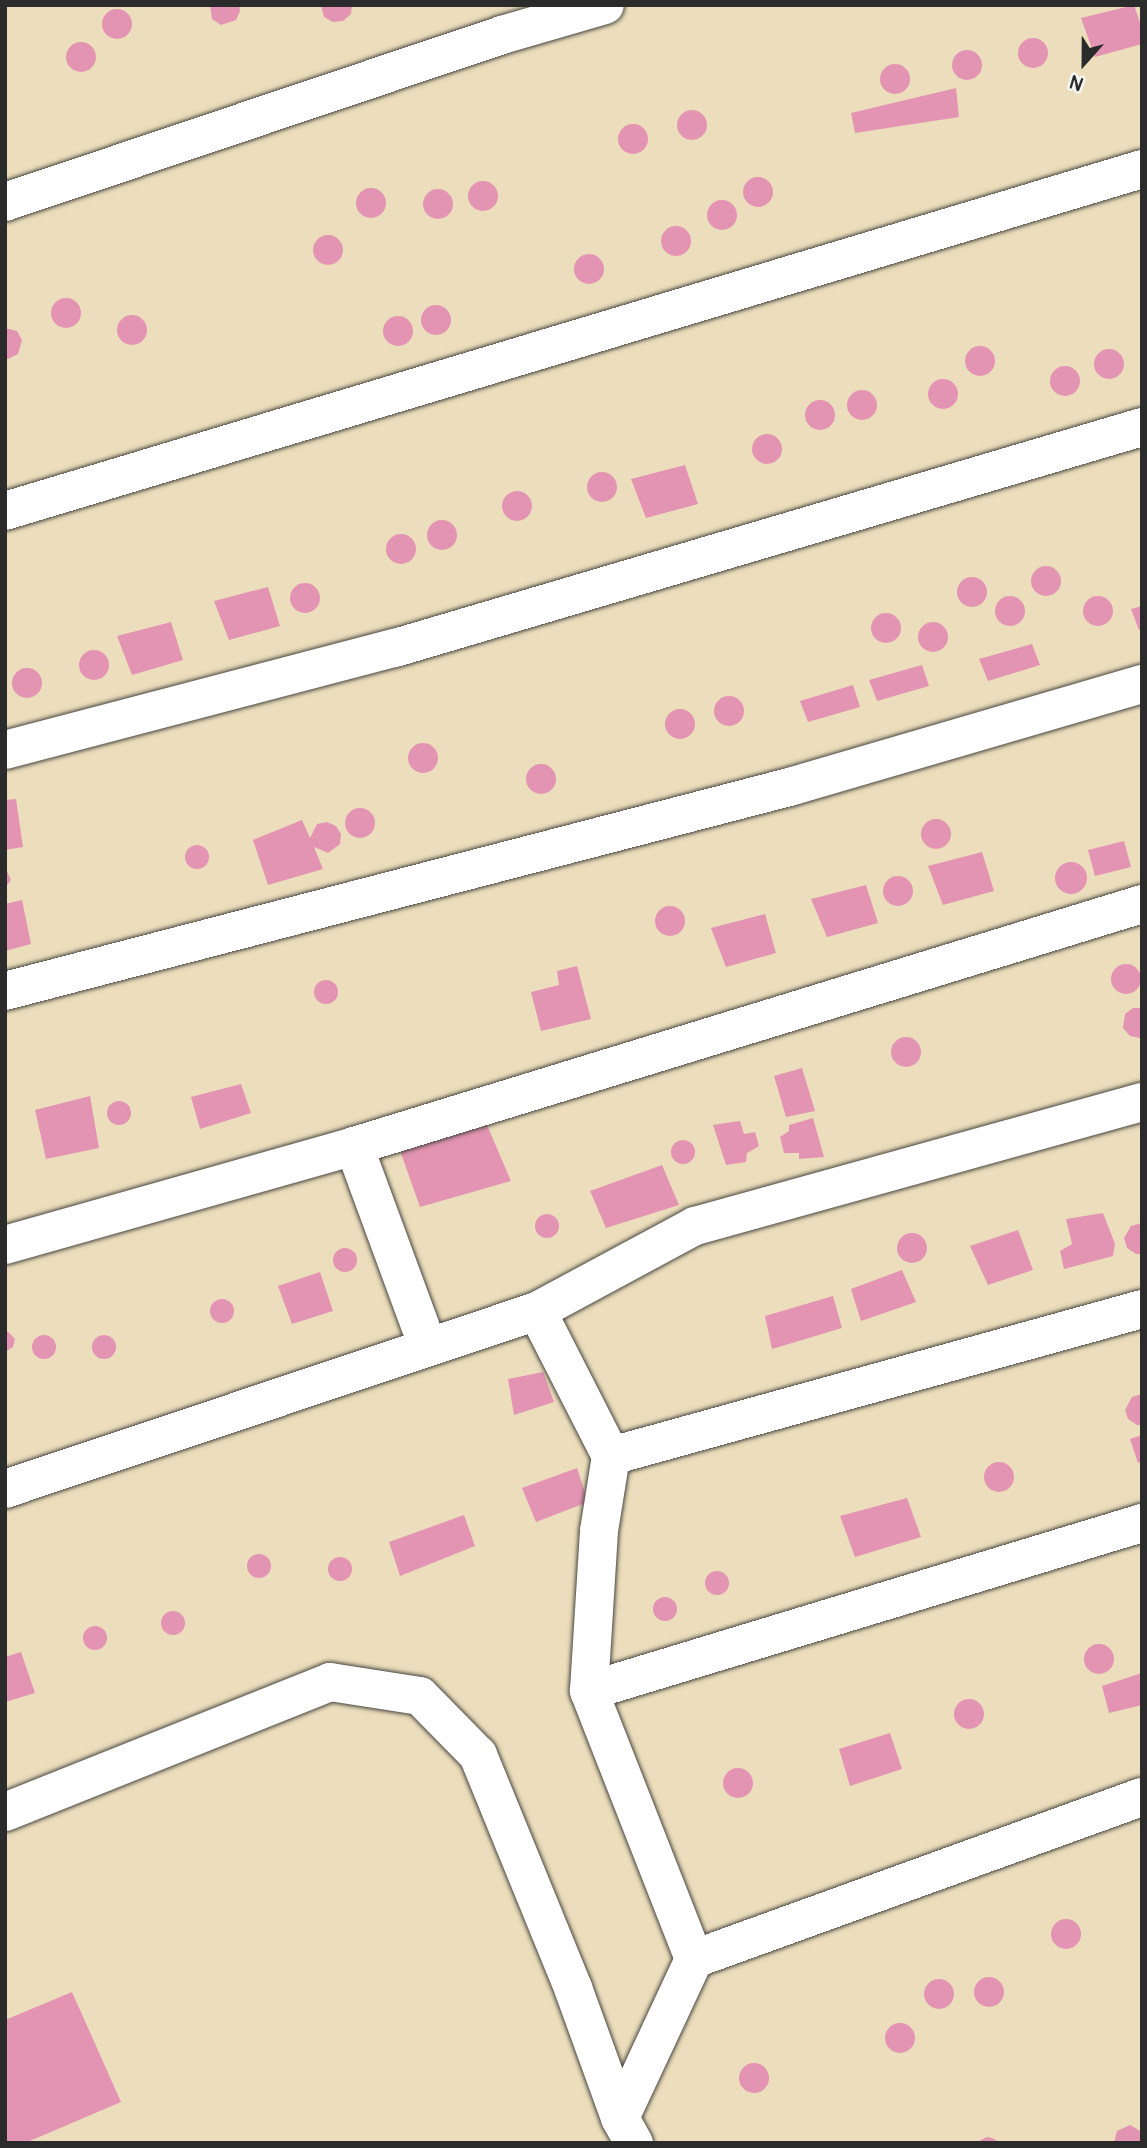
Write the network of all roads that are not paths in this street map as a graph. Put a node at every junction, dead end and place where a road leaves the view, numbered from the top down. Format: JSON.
{"nodes":[{"id":1,"x":606,"y":5,"type":"edge"},
{"id":2,"x":1142,"y":169,"type":"edge"},
{"id":3,"x":5,"y":202,"type":"edge"},
{"id":4,"x":1142,"y":427,"type":"edge"},
{"id":5,"x":5,"y":511,"type":"edge"},
{"id":6,"x":1142,"y":684,"type":"edge"},
{"id":7,"x":5,"y":750,"type":"edge"},
{"id":8,"x":1142,"y":904,"type":"edge"},
{"id":9,"x":5,"y":991,"type":"edge"},
{"id":10,"x":1142,"y":1102,"type":"edge"},
{"id":11,"x":354,"y":1146,"type":"junction"},
{"id":12,"x":5,"y":1245,"type":"edge"},
{"id":13,"x":1142,"y":1309,"type":"edge"},
{"id":14,"x":537,"y":1311,"type":"junction"},
{"id":15,"x":428,"y":1347,"type":"junction"},
{"id":16,"x":611,"y":1456,"type":"junction"},
{"id":17,"x":5,"y":1489,"type":"edge"},
{"id":18,"x":1142,"y":1523,"type":"edge"},
{"id":19,"x":589,"y":1691,"type":"junction"},
{"id":20,"x":1142,"y":1797,"type":"edge"},
{"id":21,"x":5,"y":1812,"type":"edge"},
{"id":22,"x":694,"y":1959,"type":"junction"},
{"id":23,"x":627,"y":2130,"type":"edge"}],
"edges":[{"from":1,"to":3,"type":"street"},
{"from":2,"to":5,"type":"street"},
{"from":4,"to":7,"type":"street"},
{"from":6,"to":9,"type":"street"},
{"from":8,"to":11,"type":"street"},
{"from":10,"to":14,"type":"street"},
{"from":11,"to":12,"type":"street"},
{"from":11,"to":15,"type":"street"},
{"from":13,"to":16,"type":"street"},
{"from":14,"to":15,"type":"street"},
{"from":14,"to":16,"type":"street"},
{"from":15,"to":17,"type":"street"},
{"from":16,"to":19,"type":"street"},
{"from":18,"to":19,"type":"street"},
{"from":19,"to":22,"type":"street"},
{"from":20,"to":22,"type":"street"},
{"from":21,"to":23,"type":"street"},
{"from":22,"to":23,"type":"street"}]}
